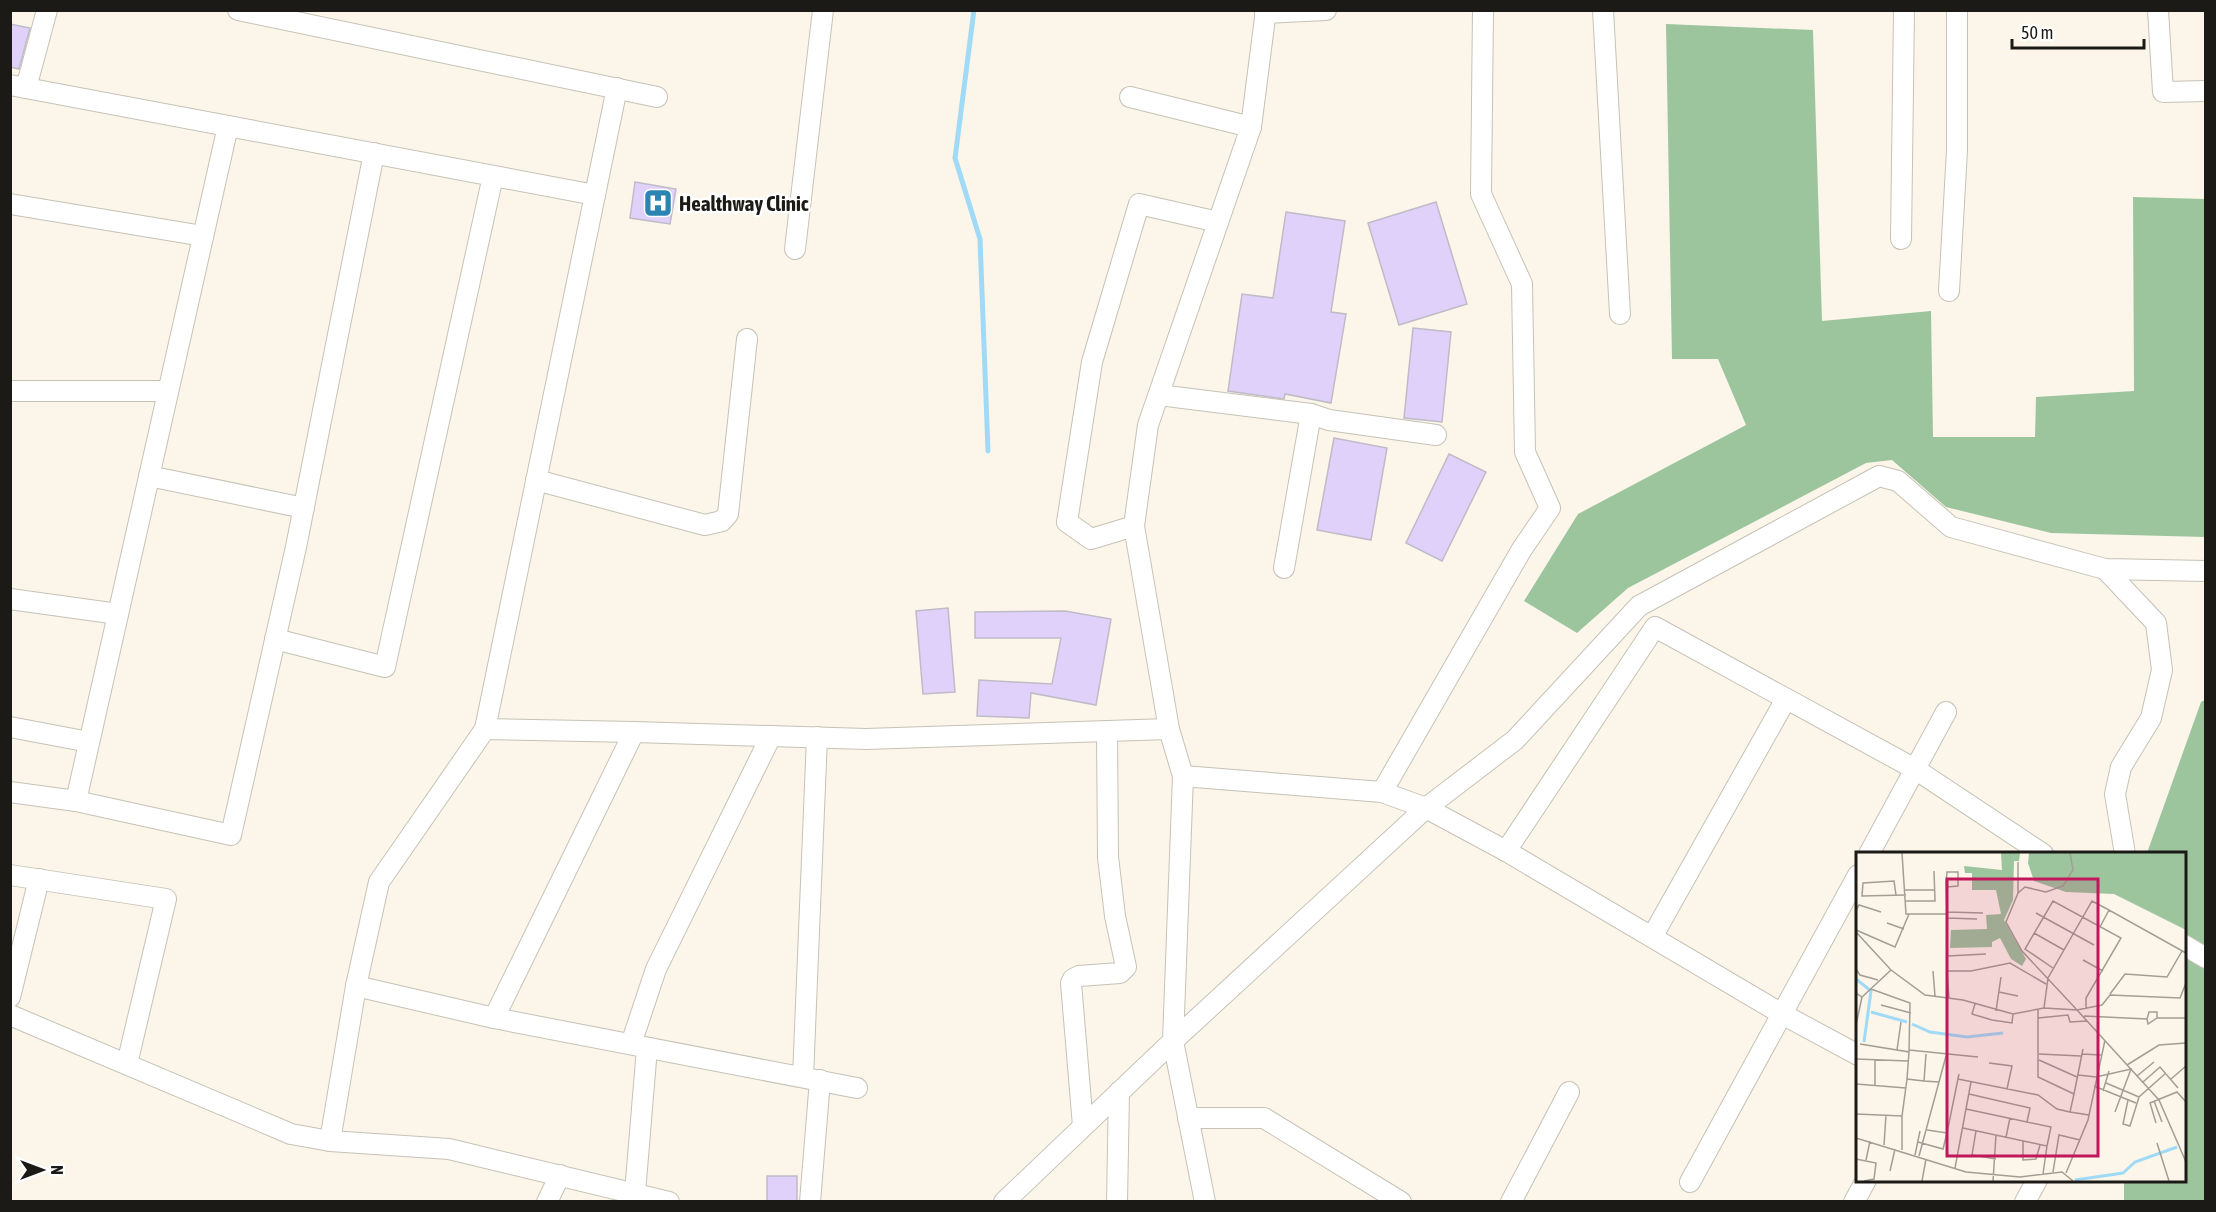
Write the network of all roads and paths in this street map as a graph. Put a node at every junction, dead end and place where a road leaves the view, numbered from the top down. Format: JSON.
{"nodes":[{"id":1,"x":47,"y":10,"type":"edge"},
{"id":2,"x":238,"y":10,"type":"edge"},
{"id":3,"x":823,"y":10,"type":"edge"},
{"id":4,"x":1326,"y":10,"type":"edge"},
{"id":5,"x":1483,"y":10,"type":"edge"},
{"id":6,"x":1603,"y":10,"type":"edge"},
{"id":7,"x":1904,"y":10,"type":"edge"},
{"id":8,"x":1957,"y":10,"type":"edge"},
{"id":9,"x":2158,"y":10,"type":"edge"},
{"id":10,"x":1265,"y":12,"type":"edge"},
{"id":11,"x":18,"y":87,"type":"edge"},
{"id":12,"x":617,"y":88,"type":"junction"},
{"id":13,"x":2205,"y":91,"type":"edge"},
{"id":14,"x":657,"y":97,"type":"dead end"},
{"id":15,"x":1130,"y":97,"type":"dead end"},
{"id":16,"x":228,"y":126,"type":"junction"},
{"id":17,"x":1251,"y":127,"type":"junction"},
{"id":18,"x":374,"y":153,"type":"junction"},
{"id":19,"x":493,"y":176,"type":"junction"},
{"id":20,"x":595,"y":195,"type":"junction"},
{"id":21,"x":10,"y":204,"type":"edge"},
{"id":22,"x":1218,"y":222,"type":"junction"},
{"id":23,"x":203,"y":236,"type":"junction"},
{"id":24,"x":1901,"y":239,"type":"dead end"},
{"id":25,"x":795,"y":249,"type":"dead end"},
{"id":26,"x":1949,"y":291,"type":"dead end"},
{"id":27,"x":1620,"y":315,"type":"dead end"},
{"id":28,"x":747,"y":339,"type":"dead end"},
{"id":29,"x":10,"y":391,"type":"edge"},
{"id":30,"x":168,"y":391,"type":"junction"},
{"id":31,"x":1158,"y":395,"type":"junction"},
{"id":32,"x":1311,"y":414,"type":"junction"},
{"id":33,"x":1436,"y":435,"type":"dead end"},
{"id":34,"x":149,"y":476,"type":"junction"},
{"id":35,"x":537,"y":480,"type":"junction"},
{"id":36,"x":304,"y":508,"type":"junction"},
{"id":37,"x":1134,"y":526,"type":"junction"},
{"id":38,"x":1284,"y":568,"type":"dead end"},
{"id":39,"x":2105,"y":569,"type":"junction"},
{"id":40,"x":2205,"y":571,"type":"edge"},
{"id":41,"x":10,"y":599,"type":"edge"},
{"id":42,"x":118,"y":614,"type":"junction"},
{"id":43,"x":275,"y":639,"type":"junction"},
{"id":44,"x":1786,"y":699,"type":"junction"},
{"id":45,"x":1946,"y":712,"type":"dead end"},
{"id":46,"x":10,"y":727,"type":"edge"},
{"id":47,"x":485,"y":729,"type":"junction"},
{"id":48,"x":1169,"y":729,"type":"junction"},
{"id":49,"x":1107,"y":731,"type":"junction"},
{"id":50,"x":634,"y":732,"type":"junction"},
{"id":51,"x":771,"y":736,"type":"junction"},
{"id":52,"x":817,"y":737,"type":"junction"},
{"id":53,"x":89,"y":742,"type":"junction"},
{"id":54,"x":1915,"y":769,"type":"junction"},
{"id":55,"x":1182,"y":776,"type":"junction"},
{"id":56,"x":10,"y":792,"type":"edge"},
{"id":57,"x":1382,"y":792,"type":"junction"},
{"id":58,"x":76,"y":801,"type":"junction"},
{"id":59,"x":1426,"y":808,"type":"junction"},
{"id":60,"x":1506,"y":851,"type":"junction"},
{"id":61,"x":1870,"y":852,"type":"edge"},
{"id":62,"x":2040,"y":852,"type":"edge"},
{"id":63,"x":2125,"y":852,"type":"edge"},
{"id":64,"x":10,"y":875,"type":"edge"},
{"id":65,"x":1856,"y":877,"type":"edge"},
{"id":66,"x":39,"y":879,"type":"junction"},
{"id":67,"x":1652,"y":937,"type":"junction"},
{"id":68,"x":2186,"y":946,"type":"edge"},
{"id":69,"x":2205,"y":958,"type":"edge"},
{"id":70,"x":356,"y":986,"type":"junction"},
{"id":71,"x":10,"y":997,"type":"edge"},
{"id":72,"x":1782,"y":1014,"type":"junction"},
{"id":73,"x":10,"y":1015,"type":"edge"},
{"id":74,"x":494,"y":1018,"type":"junction"},
{"id":75,"x":1173,"y":1041,"type":"junction"},
{"id":76,"x":639,"y":1046,"type":"junction"},
{"id":77,"x":1856,"y":1054,"type":"edge"},
{"id":78,"x":127,"y":1064,"type":"junction"},
{"id":79,"x":811,"y":1079,"type":"junction"},
{"id":80,"x":857,"y":1088,"type":"dead end"},
{"id":81,"x":1119,"y":1092,"type":"junction"},
{"id":82,"x":1569,"y":1092,"type":"dead end"},
{"id":83,"x":1188,"y":1118,"type":"junction"},
{"id":84,"x":1083,"y":1126,"type":"junction"},
{"id":85,"x":330,"y":1141,"type":"junction"},
{"id":86,"x":560,"y":1175,"type":"junction"},
{"id":87,"x":1690,"y":1182,"type":"dead end"},
{"id":88,"x":1865,"y":1182,"type":"edge"},
{"id":89,"x":2036,"y":1182,"type":"edge"},
{"id":90,"x":637,"y":1197,"type":"edge"},
{"id":91,"x":547,"y":1202,"type":"edge"},
{"id":92,"x":669,"y":1202,"type":"edge"},
{"id":93,"x":810,"y":1202,"type":"edge"},
{"id":94,"x":1004,"y":1202,"type":"edge"},
{"id":95,"x":1117,"y":1202,"type":"edge"},
{"id":96,"x":1204,"y":1202,"type":"edge"},
{"id":97,"x":1401,"y":1202,"type":"edge"},
{"id":98,"x":1511,"y":1202,"type":"edge"},
{"id":99,"x":1854,"y":1202,"type":"edge"},
{"id":100,"x":2025,"y":1202,"type":"edge"}],
"edges":[{"from":1,"to":11,"type":"street"},
{"from":2,"to":12,"type":"street"},
{"from":3,"to":25,"type":"street"},
{"from":4,"to":10,"type":"street"},
{"from":5,"to":57,"type":"street"},
{"from":6,"to":27,"type":"street"},
{"from":7,"to":24,"type":"street"},
{"from":8,"to":26,"type":"street"},
{"from":9,"to":13,"type":"street"},
{"from":10,"to":17,"type":"street"},
{"from":11,"to":16,"type":"street"},
{"from":12,"to":14,"type":"street"},
{"from":12,"to":20,"type":"street"},
{"from":15,"to":17,"type":"street"},
{"from":16,"to":18,"type":"street"},
{"from":16,"to":23,"type":"street"},
{"from":17,"to":22,"type":"street"},
{"from":18,"to":19,"type":"street"},
{"from":18,"to":36,"type":"street"},
{"from":19,"to":20,"type":"street"},
{"from":19,"to":43,"type":"street"},
{"from":20,"to":35,"type":"street"},
{"from":21,"to":23,"type":"street"},
{"from":22,"to":31,"type":"street"},
{"from":22,"to":37,"type":"street"},
{"from":23,"to":30,"type":"street"},
{"from":28,"to":35,"type":"street"},
{"from":29,"to":30,"type":"street"},
{"from":30,"to":34,"type":"street"},
{"from":31,"to":32,"type":"street"},
{"from":31,"to":37,"type":"street"},
{"from":32,"to":33,"type":"street"},
{"from":32,"to":38,"type":"street"},
{"from":34,"to":36,"type":"street"},
{"from":34,"to":42,"type":"street"},
{"from":35,"to":47,"type":"street"},
{"from":36,"to":43,"type":"street"},
{"from":37,"to":48,"type":"street"},
{"from":39,"to":40,"type":"street"},
{"from":39,"to":59,"type":"street"},
{"from":39,"to":63,"type":"street"},
{"from":41,"to":42,"type":"street"},
{"from":42,"to":53,"type":"street"},
{"from":43,"to":58,"type":"street"},
{"from":44,"to":54,"type":"street"},
{"from":44,"to":60,"type":"street"},
{"from":44,"to":67,"type":"street"},
{"from":45,"to":54,"type":"street"},
{"from":46,"to":53,"type":"street"},
{"from":47,"to":50,"type":"street"},
{"from":47,"to":70,"type":"street"},
{"from":48,"to":49,"type":"street"},
{"from":48,"to":55,"type":"street"},
{"from":49,"to":52,"type":"street"},
{"from":49,"to":84,"type":"street"},
{"from":50,"to":51,"type":"street"},
{"from":50,"to":74,"type":"street"},
{"from":51,"to":52,"type":"street"},
{"from":51,"to":76,"type":"street"},
{"from":52,"to":79,"type":"street"},
{"from":53,"to":58,"type":"street"},
{"from":54,"to":61,"type":"street"},
{"from":54,"to":62,"type":"street"},
{"from":55,"to":57,"type":"street"},
{"from":55,"to":75,"type":"street"},
{"from":56,"to":58,"type":"street"},
{"from":57,"to":59,"type":"street"},
{"from":59,"to":60,"type":"street"},
{"from":59,"to":75,"type":"street"},
{"from":60,"to":67,"type":"street"},
{"from":64,"to":66,"type":"street"},
{"from":65,"to":72,"type":"street"},
{"from":66,"to":71,"type":"street"},
{"from":66,"to":78,"type":"street"},
{"from":67,"to":72,"type":"street"},
{"from":68,"to":69,"type":"street"},
{"from":70,"to":74,"type":"street"},
{"from":70,"to":85,"type":"street"},
{"from":72,"to":77,"type":"street"},
{"from":72,"to":87,"type":"street"},
{"from":73,"to":78,"type":"street"},
{"from":74,"to":76,"type":"street"},
{"from":75,"to":81,"type":"street"},
{"from":75,"to":83,"type":"street"},
{"from":76,"to":79,"type":"street"},
{"from":76,"to":90,"type":"street"},
{"from":78,"to":85,"type":"street"},
{"from":79,"to":80,"type":"street"},
{"from":79,"to":93,"type":"street"},
{"from":81,"to":84,"type":"street"},
{"from":81,"to":95,"type":"street"},
{"from":82,"to":98,"type":"street"},
{"from":83,"to":96,"type":"street"},
{"from":83,"to":97,"type":"street"},
{"from":84,"to":94,"type":"street"},
{"from":85,"to":86,"type":"street"},
{"from":86,"to":90,"type":"street"},
{"from":86,"to":91,"type":"street"},
{"from":88,"to":99,"type":"street"},
{"from":89,"to":100,"type":"street"},
{"from":90,"to":92,"type":"street"}]}
